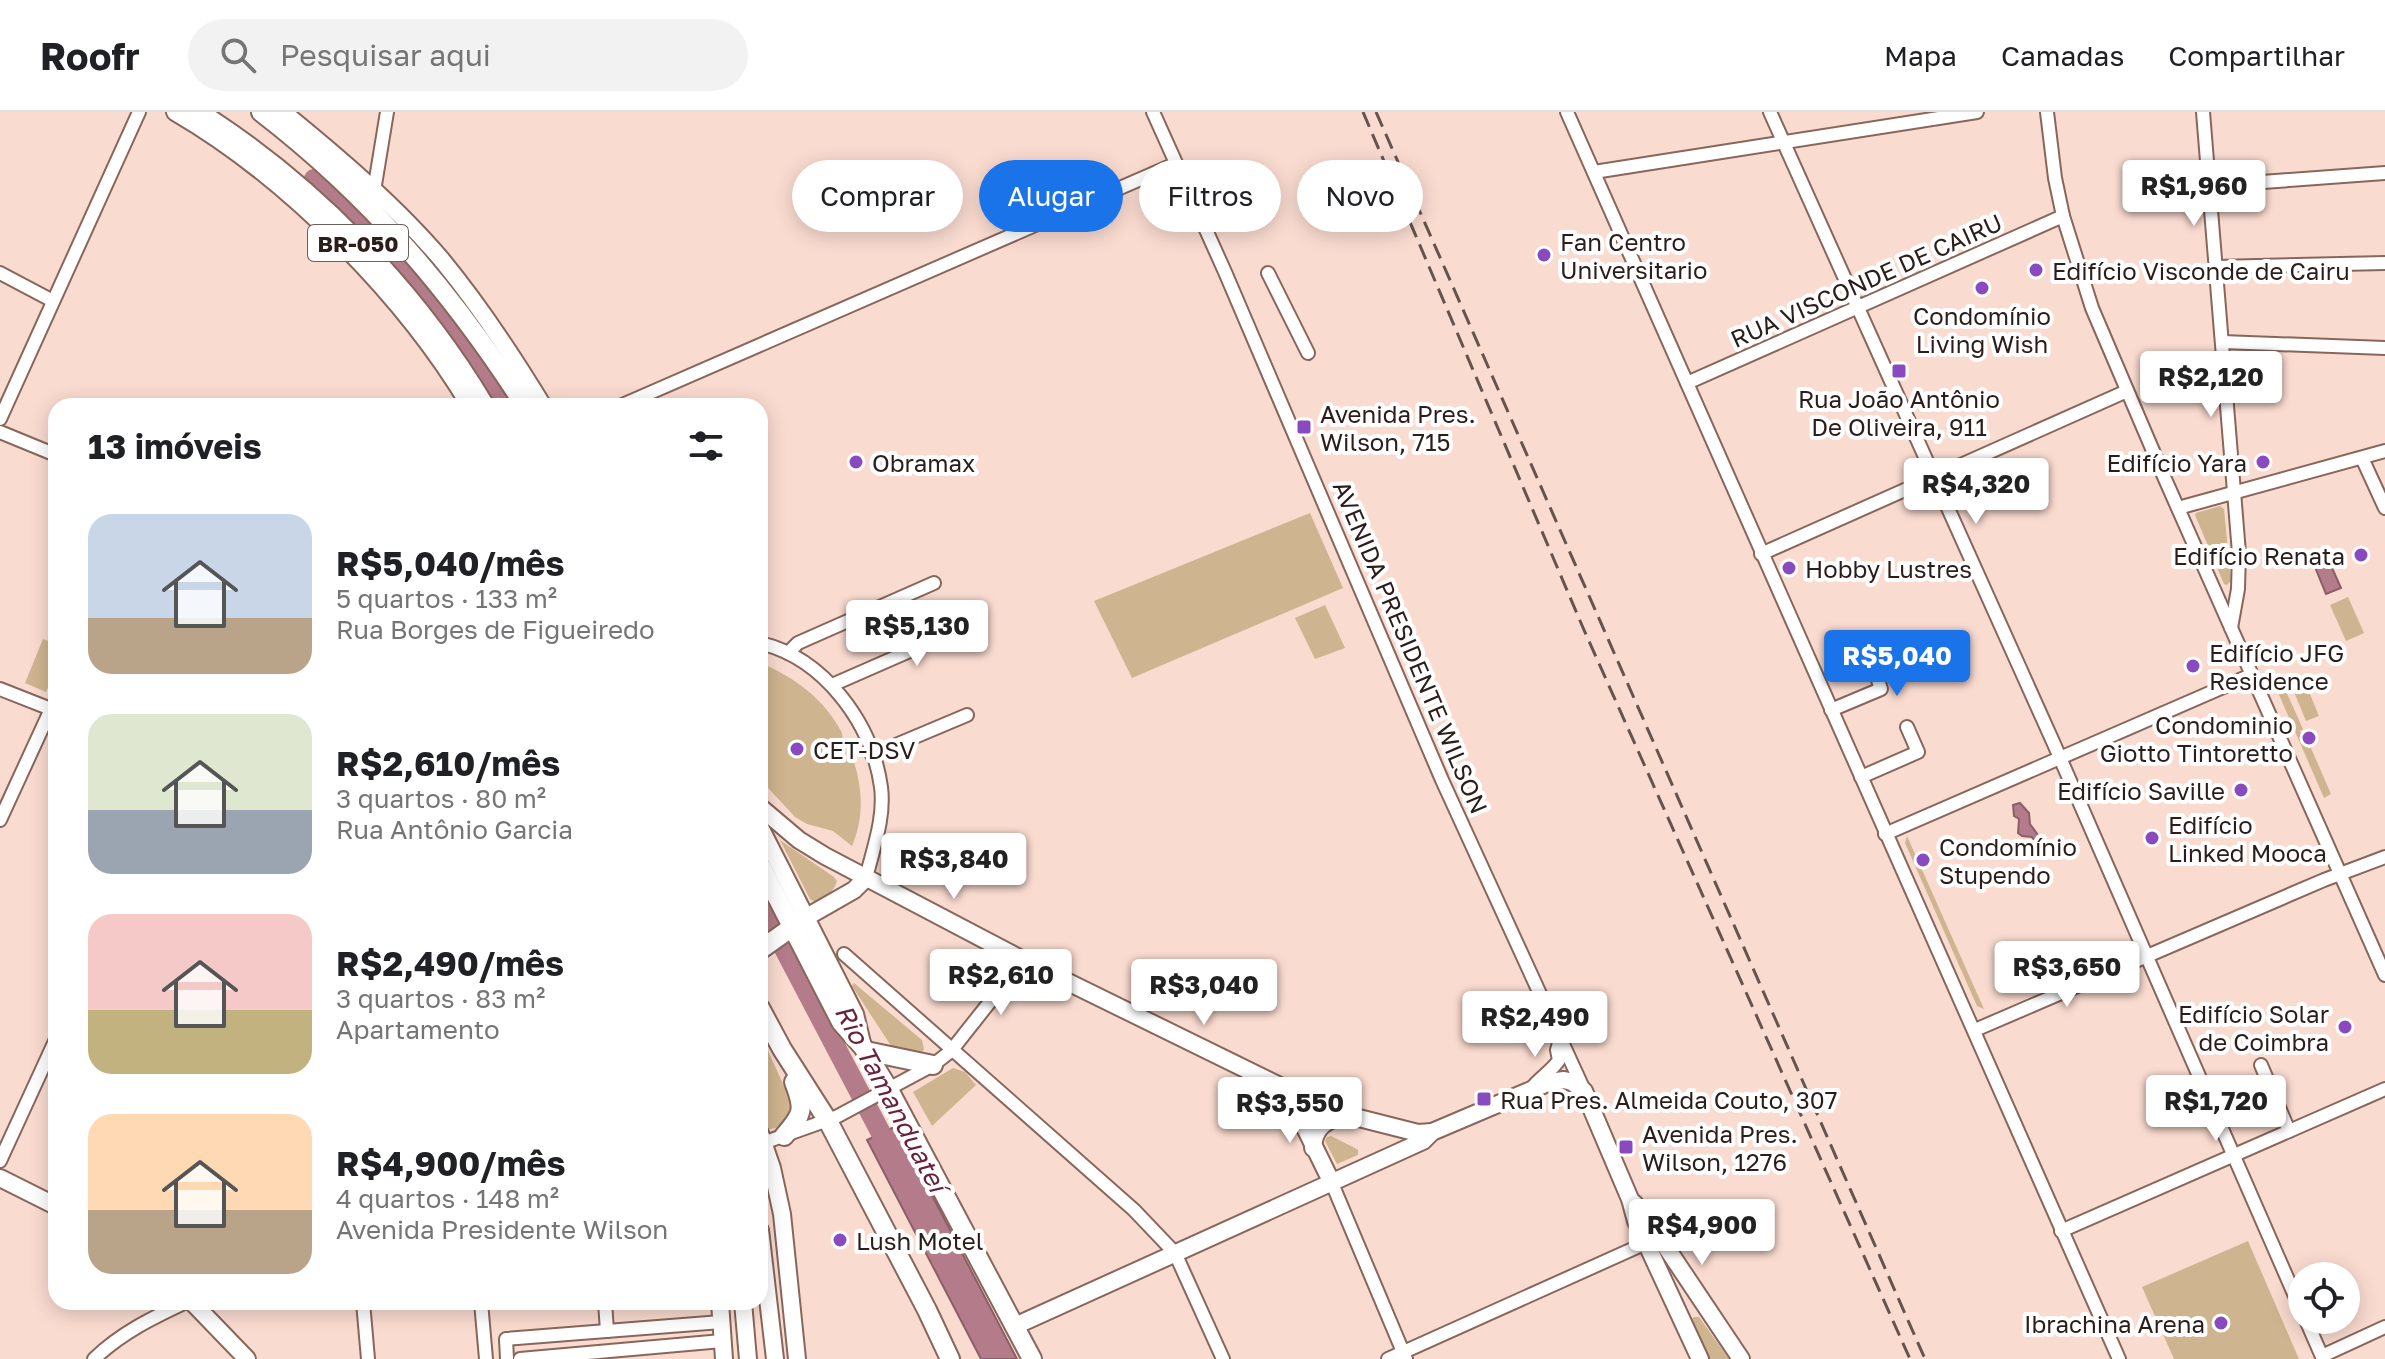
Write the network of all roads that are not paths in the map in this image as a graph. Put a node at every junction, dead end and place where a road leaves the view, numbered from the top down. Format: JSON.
{"nodes":[{"id":1,"x":139,"y":112,"type":"edge"},
{"id":2,"x":175,"y":112,"type":"edge"},
{"id":3,"x":199,"y":112,"type":"edge"},
{"id":4,"x":261,"y":112,"type":"edge"},
{"id":5,"x":283,"y":112,"type":"edge"},
{"id":6,"x":387,"y":112,"type":"edge"},
{"id":7,"x":1153,"y":112,"type":"edge"},
{"id":8,"x":1567,"y":112,"type":"edge"},
{"id":9,"x":1770,"y":112,"type":"edge"},
{"id":10,"x":1977,"y":112,"type":"edge"},
{"id":11,"x":2047,"y":112,"type":"edge"},
{"id":12,"x":2203,"y":112,"type":"edge"},
{"id":13,"x":1783,"y":142,"type":"junction"},
{"id":14,"x":1173,"y":160,"type":"edge"},
{"id":15,"x":1594,"y":172,"type":"junction"},
{"id":16,"x":2385,"y":173,"type":"edge"},
{"id":17,"x":1139,"y":180,"type":"edge"},
{"id":18,"x":2208,"y":186,"type":"junction"},
{"id":19,"x":374,"y":191,"type":"junction"},
{"id":20,"x":2063,"y":216,"type":"junction"},
{"id":21,"x":1206,"y":232,"type":"edge"},
{"id":22,"x":2385,"y":263,"type":"edge"},
{"id":23,"x":2216,"y":267,"type":"junction"},
{"id":24,"x":0,"y":273,"type":"edge"},
{"id":25,"x":1268,"y":273,"type":"dead end"},
{"id":26,"x":53,"y":301,"type":"junction"},
{"id":27,"x":1858,"y":307,"type":"junction"},
{"id":28,"x":2222,"y":342,"type":"junction"},
{"id":29,"x":2385,"y":348,"type":"edge"},
{"id":30,"x":1308,"y":353,"type":"dead end"},
{"id":31,"x":1687,"y":383,"type":"junction"},
{"id":32,"x":2127,"y":391,"type":"junction"},
{"id":33,"x":465,"y":398,"type":"edge"},
{"id":34,"x":479,"y":398,"type":"edge"},
{"id":35,"x":519,"y":398,"type":"edge"},
{"id":36,"x":538,"y":398,"type":"edge"},
{"id":37,"x":638,"y":398,"type":"edge"},
{"id":38,"x":0,"y":419,"type":"edge"},
{"id":39,"x":0,"y":432,"type":"edge"},
{"id":40,"x":2385,"y":451,"type":"edge"},
{"id":41,"x":48,"y":452,"type":"edge"},
{"id":42,"x":2362,"y":458,"type":"junction"},
{"id":43,"x":1933,"y":476,"type":"junction"},
{"id":44,"x":2236,"y":492,"type":"junction"},
{"id":45,"x":2178,"y":508,"type":"junction"},
{"id":46,"x":2385,"y":508,"type":"edge"},
{"id":47,"x":1761,"y":554,"type":"junction"},
{"id":48,"x":934,"y":583,"type":"dead end"},
{"id":49,"x":916,"y":610,"type":"dead end"},
{"id":50,"x":2231,"y":628,"type":"junction"},
{"id":51,"x":768,"y":646,"type":"edge"},
{"id":52,"x":788,"y":653,"type":"junction"},
{"id":53,"x":2251,"y":675,"type":"junction"},
{"id":54,"x":1877,"y":677,"type":"dead end"},
{"id":55,"x":832,"y":685,"type":"junction"},
{"id":56,"x":0,"y":689,"type":"edge"},
{"id":57,"x":48,"y":708,"type":"edge"},
{"id":58,"x":1831,"y":710,"type":"junction"},
{"id":59,"x":967,"y":715,"type":"dead end"},
{"id":60,"x":48,"y":722,"type":"edge"},
{"id":61,"x":1907,"y":727,"type":"dead end"},
{"id":62,"x":872,"y":755,"type":"junction"},
{"id":63,"x":2060,"y":758,"type":"junction"},
{"id":64,"x":1861,"y":777,"type":"junction"},
{"id":65,"x":768,"y":814,"type":"edge"},
{"id":66,"x":0,"y":820,"type":"edge"},
{"id":67,"x":1885,"y":834,"type":"junction"},
{"id":68,"x":768,"y":846,"type":"edge"},
{"id":69,"x":2385,"y":857,"type":"edge"},
{"id":70,"x":2340,"y":873,"type":"junction"},
{"id":71,"x":768,"y":876,"type":"edge"},
{"id":72,"x":866,"y":878,"type":"junction"},
{"id":73,"x":799,"y":922,"type":"junction"},
{"id":74,"x":768,"y":944,"type":"edge"},
{"id":75,"x":844,"y":954,"type":"dead end"},
{"id":76,"x":2146,"y":956,"type":"junction"},
{"id":77,"x":1023,"y":960,"type":"junction"},
{"id":78,"x":2385,"y":975,"type":"edge"},
{"id":79,"x":768,"y":1023,"type":"edge"},
{"id":80,"x":1975,"y":1030,"type":"junction"},
{"id":81,"x":1560,"y":1039,"type":"junction"},
{"id":82,"x":782,"y":1049,"type":"junction"},
{"id":83,"x":864,"y":1049,"type":"junction"},
{"id":84,"x":951,"y":1051,"type":"junction"},
{"id":85,"x":48,"y":1056,"type":"edge"},
{"id":86,"x":933,"y":1065,"type":"junction"},
{"id":87,"x":2261,"y":1065,"type":"dead end"},
{"id":88,"x":1286,"y":1089,"type":"junction"},
{"id":89,"x":1531,"y":1089,"type":"junction"},
{"id":90,"x":2385,"y":1089,"type":"edge"},
{"id":91,"x":1584,"y":1091,"type":"junction"},
{"id":92,"x":884,"y":1092,"type":"junction"},
{"id":93,"x":1343,"y":1114,"type":"junction"},
{"id":94,"x":832,"y":1119,"type":"junction"},
{"id":95,"x":2289,"y":1131,"type":"junction"},
{"id":96,"x":1432,"y":1132,"type":"junction"},
{"id":97,"x":784,"y":1136,"type":"junction"},
{"id":98,"x":768,"y":1139,"type":"edge"},
{"id":99,"x":1313,"y":1148,"type":"junction"},
{"id":100,"x":2232,"y":1156,"type":"junction"},
{"id":101,"x":0,"y":1161,"type":"edge"},
{"id":102,"x":768,"y":1162,"type":"edge"},
{"id":103,"x":0,"y":1178,"type":"edge"},
{"id":104,"x":1331,"y":1181,"type":"junction"},
{"id":105,"x":1630,"y":1199,"type":"junction"},
{"id":106,"x":48,"y":1202,"type":"edge"},
{"id":107,"x":2061,"y":1231,"type":"junction"},
{"id":108,"x":1646,"y":1243,"type":"junction"},
{"id":109,"x":1175,"y":1253,"type":"junction"},
{"id":110,"x":2288,"y":1281,"type":"edge"},
{"id":111,"x":172,"y":1310,"type":"edge"},
{"id":112,"x":197,"y":1310,"type":"edge"},
{"id":113,"x":364,"y":1310,"type":"edge"},
{"id":114,"x":482,"y":1310,"type":"edge"},
{"id":115,"x":606,"y":1310,"type":"edge"},
{"id":116,"x":720,"y":1310,"type":"edge"},
{"id":117,"x":743,"y":1310,"type":"edge"},
{"id":118,"x":768,"y":1310,"type":"edge"},
{"id":119,"x":721,"y":1322,"type":"junction"},
{"id":120,"x":1015,"y":1326,"type":"junction"},
{"id":121,"x":2385,"y":1327,"type":"edge"},
{"id":122,"x":624,"y":1329,"type":"junction"},
{"id":123,"x":607,"y":1331,"type":"junction"},
{"id":124,"x":581,"y":1333,"type":"junction"},
{"id":125,"x":2312,"y":1334,"type":"edge"},
{"id":126,"x":746,"y":1338,"type":"junction"},
{"id":127,"x":722,"y":1341,"type":"junction"},
{"id":128,"x":627,"y":1349,"type":"junction"},
{"id":129,"x":583,"y":1353,"type":"junction"},
{"id":130,"x":1404,"y":1356,"type":"edge"},
{"id":131,"x":2322,"y":1357,"type":"edge"},
{"id":132,"x":94,"y":1359,"type":"edge"},
{"id":133,"x":247,"y":1359,"type":"edge"},
{"id":134,"x":368,"y":1359,"type":"edge"},
{"id":135,"x":486,"y":1359,"type":"edge"},
{"id":136,"x":507,"y":1359,"type":"edge"},
{"id":137,"x":520,"y":1359,"type":"edge"},
{"id":138,"x":724,"y":1359,"type":"edge"},
{"id":139,"x":748,"y":1359,"type":"edge"},
{"id":140,"x":767,"y":1359,"type":"edge"},
{"id":141,"x":775,"y":1359,"type":"edge"},
{"id":142,"x":797,"y":1359,"type":"edge"},
{"id":143,"x":950,"y":1359,"type":"edge"},
{"id":144,"x":1032,"y":1359,"type":"edge"},
{"id":145,"x":1223,"y":1359,"type":"edge"},
{"id":146,"x":1388,"y":1359,"type":"edge"},
{"id":147,"x":1700,"y":1359,"type":"edge"},
{"id":148,"x":1741,"y":1359,"type":"edge"},
{"id":149,"x":2119,"y":1359,"type":"edge"}],
"edges":[{"from":1,"to":26,"type":"street"},
{"from":2,"to":33,"type":"main road"},
{"from":3,"to":34,"type":"highway","number":"BR-050"},
{"from":4,"to":35,"type":"highway","number":"BR-050"},
{"from":5,"to":19,"type":"main road"},
{"from":6,"to":19,"type":"street"},
{"from":7,"to":14,"type":"street","name":"AVENIDA PRESIDENTE WILSON"},
{"from":8,"to":15,"type":"street"},
{"from":9,"to":13,"type":"street"},
{"from":10,"to":13,"type":"street"},
{"from":11,"to":20,"type":"street"},
{"from":12,"to":18,"type":"street"},
{"from":13,"to":15,"type":"street"},
{"from":13,"to":27,"type":"street"},
{"from":15,"to":31,"type":"street"},
{"from":16,"to":18,"type":"street"},
{"from":17,"to":37,"type":"street"},
{"from":18,"to":23,"type":"street"},
{"from":19,"to":36,"type":"main road"},
{"from":20,"to":27,"type":"street","name":"RUA VISCONDE DE CAIRU"},
{"from":20,"to":32,"type":"street"},
{"from":21,"to":81,"type":"street","name":"AVENIDA PRESIDENTE WILSON"},
{"from":22,"to":23,"type":"street"},
{"from":23,"to":28,"type":"street"},
{"from":24,"to":26,"type":"street"},
{"from":25,"to":30,"type":"street"},
{"from":26,"to":38,"type":"street"},
{"from":27,"to":31,"type":"street","name":"RUA VISCONDE DE CAIRU"},
{"from":27,"to":43,"type":"street"},
{"from":28,"to":29,"type":"street"},
{"from":28,"to":44,"type":"street"},
{"from":31,"to":47,"type":"street"},
{"from":32,"to":43,"type":"street"},
{"from":32,"to":45,"type":"street"},
{"from":39,"to":41,"type":"street"},
{"from":40,"to":42,"type":"street"},
{"from":42,"to":44,"type":"street"},
{"from":42,"to":46,"type":"street"},
{"from":43,"to":47,"type":"street"},
{"from":43,"to":63,"type":"street"},
{"from":44,"to":45,"type":"street"},
{"from":44,"to":50,"type":"street"},
{"from":45,"to":50,"type":"street"},
{"from":47,"to":58,"type":"street"},
{"from":48,"to":52,"type":"street"},
{"from":49,"to":55,"type":"street"},
{"from":50,"to":53,"type":"street"},
{"from":51,"to":52,"type":"street"},
{"from":52,"to":55,"type":"street"},
{"from":53,"to":63,"type":"street"},
{"from":53,"to":70,"type":"street"},
{"from":54,"to":58,"type":"street"},
{"from":55,"to":62,"type":"street"},
{"from":56,"to":57,"type":"street"},
{"from":58,"to":64,"type":"street"},
{"from":59,"to":62,"type":"street"},
{"from":60,"to":66,"type":"street"},
{"from":61,"to":64,"type":"street"},
{"from":62,"to":72,"type":"street"},
{"from":63,"to":67,"type":"street"},
{"from":63,"to":76,"type":"street"},
{"from":64,"to":67,"type":"street"},
{"from":65,"to":72,"type":"main road"},
{"from":67,"to":80,"type":"street"},
{"from":68,"to":73,"type":"main road"},
{"from":69,"to":70,"type":"street"},
{"from":70,"to":76,"type":"street"},
{"from":70,"to":78,"type":"street"},
{"from":71,"to":73,"type":"highway"},
{"from":72,"to":73,"type":"main road"},
{"from":72,"to":77,"type":"main road"},
{"from":73,"to":74,"type":"highway"},
{"from":73,"to":83,"type":"highway"},
{"from":75,"to":84,"type":"street"},
{"from":76,"to":80,"type":"street"},
{"from":76,"to":100,"type":"street"},
{"from":77,"to":84,"type":"street"},
{"from":77,"to":88,"type":"main road"},
{"from":79,"to":82,"type":"highway"},
{"from":80,"to":107,"type":"street"},
{"from":81,"to":89,"type":"street"},
{"from":81,"to":91,"type":"street","name":"AVENIDA PRESIDENTE WILSON"},
{"from":82,"to":94,"type":"highway"},
{"from":82,"to":97,"type":"highway"},
{"from":83,"to":86,"type":"highway"},
{"from":83,"to":92,"type":"highway"},
{"from":84,"to":86,"type":"street"},
{"from":84,"to":109,"type":"street"},
{"from":85,"to":101,"type":"street"},
{"from":86,"to":92,"type":"street"},
{"from":87,"to":95,"type":"street"},
{"from":88,"to":93,"type":"main road"},
{"from":88,"to":99,"type":"main road"},
{"from":89,"to":91,"type":"main road"},
{"from":89,"to":96,"type":"main road"},
{"from":90,"to":95,"type":"street"},
{"from":91,"to":105,"type":"main road","name":"AVENIDA PRESIDENTE WILSON"},
{"from":92,"to":94,"type":"street"},
{"from":92,"to":120,"type":"highway"},
{"from":93,"to":96,"type":"main road"},
{"from":93,"to":99,"type":"main road"},
{"from":94,"to":97,"type":"street"},
{"from":94,"to":143,"type":"highway"},
{"from":95,"to":100,"type":"street"},
{"from":96,"to":104,"type":"main road"},
{"from":97,"to":98,"type":"street"},
{"from":99,"to":104,"type":"main road"},
{"from":100,"to":107,"type":"street"},
{"from":100,"to":110,"type":"street"},
{"from":102,"to":142,"type":"main road"},
{"from":103,"to":106,"type":"main road"},
{"from":104,"to":109,"type":"main road"},
{"from":104,"to":130,"type":"street"},
{"from":105,"to":108,"type":"main road","name":"AVENIDA PRESIDENTE WILSON"},
{"from":105,"to":148,"type":"main road","name":"AVENIDA PRESIDENTE WILSON"},
{"from":107,"to":149,"type":"street"},
{"from":108,"to":130,"type":"street"},
{"from":108,"to":147,"type":"main road","name":"AVENIDA PRESIDENTE WILSON"},
{"from":109,"to":120,"type":"main road"},
{"from":109,"to":145,"type":"street"},
{"from":111,"to":132,"type":"street"},
{"from":112,"to":133,"type":"main road"},
{"from":113,"to":134,"type":"street"},
{"from":114,"to":135,"type":"street"},
{"from":115,"to":123,"type":"street"},
{"from":116,"to":119,"type":"main road"},
{"from":117,"to":119,"type":"main road"},
{"from":117,"to":126,"type":"main road"},
{"from":118,"to":141,"type":"main road"},
{"from":119,"to":122,"type":"street"},
{"from":119,"to":127,"type":"main road"},
{"from":120,"to":144,"type":"highway"},
{"from":121,"to":131,"type":"street"},
{"from":122,"to":123,"type":"street"},
{"from":122,"to":128,"type":"street"},
{"from":123,"to":124,"type":"street"},
{"from":124,"to":129,"type":"street"},
{"from":124,"to":136,"type":"street"},
{"from":125,"to":131,"type":"street"},
{"from":126,"to":127,"type":"main road"},
{"from":126,"to":139,"type":"main road"},
{"from":126,"to":140,"type":"main road"},
{"from":127,"to":128,"type":"street"},
{"from":127,"to":138,"type":"main road"},
{"from":128,"to":129,"type":"street"},
{"from":129,"to":137,"type":"street"},
{"from":130,"to":146,"type":"street"}]}
